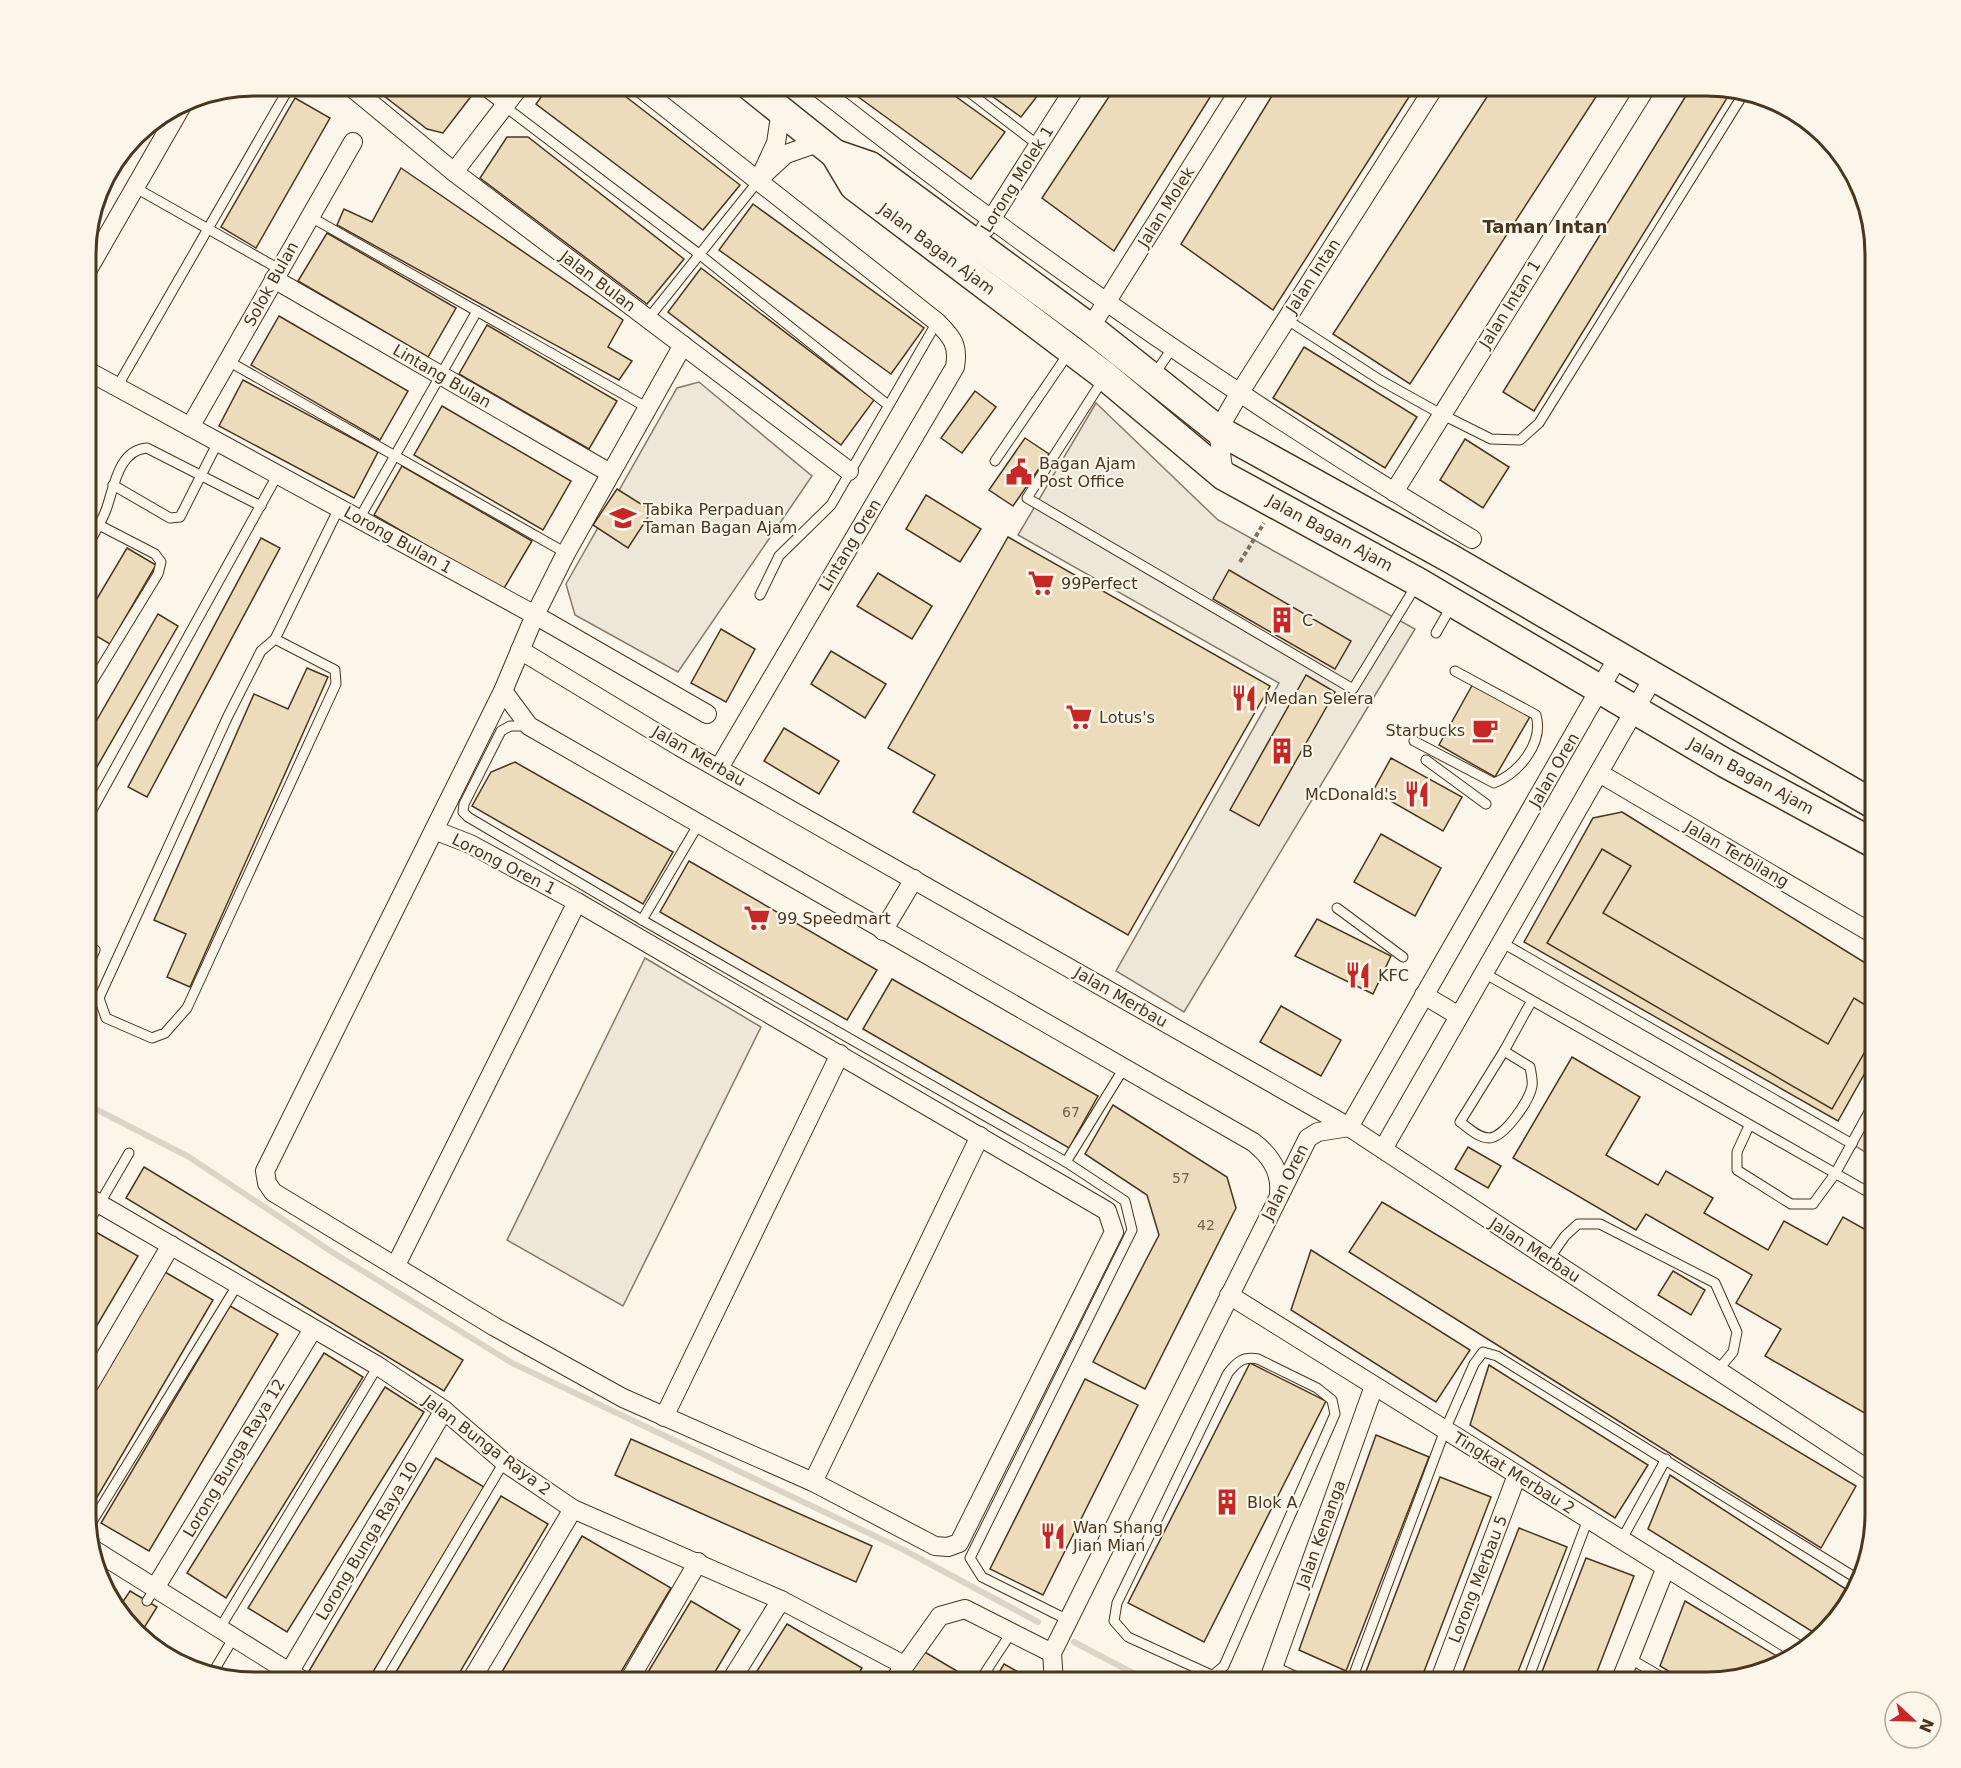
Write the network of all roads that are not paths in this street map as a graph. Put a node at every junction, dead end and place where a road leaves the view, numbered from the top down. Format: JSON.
{"nodes":[{"id":1,"x":284,"y":96,"type":"edge"},
{"id":2,"x":362,"y":96,"type":"edge"},
{"id":3,"x":490,"y":96,"type":"edge"},
{"id":4,"x":512,"y":96,"type":"edge"},
{"id":5,"x":651,"y":96,"type":"edge"},
{"id":6,"x":763,"y":96,"type":"edge"},
{"id":7,"x":834,"y":96,"type":"edge"},
{"id":8,"x":974,"y":96,"type":"edge"},
{"id":9,"x":1070,"y":96,"type":"edge"},
{"id":10,"x":1236,"y":96,"type":"edge"},
{"id":11,"x":1430,"y":96,"type":"edge"},
{"id":12,"x":1641,"y":96,"type":"edge"},
{"id":13,"x":1740,"y":99,"type":"edge"},
{"id":14,"x":504,"y":107,"type":"junction"},
{"id":15,"x":781,"y":110,"type":"junction"},
{"id":16,"x":175,"y":118,"type":"edge"},
{"id":17,"x":353,"y":142,"type":"dead end"},
{"id":18,"x":1038,"y":145,"type":"junction"},
{"id":19,"x":828,"y":148,"type":"junction"},
{"id":20,"x":454,"y":172,"type":"junction"},
{"id":21,"x":759,"y":179,"type":"junction"},
{"id":22,"x":134,"y":187,"type":"junction"},
{"id":23,"x":309,"y":216,"type":"junction"},
{"id":24,"x":207,"y":230,"type":"junction"},
{"id":25,"x":984,"y":231,"type":"junction"},
{"id":26,"x":699,"y":254,"type":"junction"},
{"id":27,"x":96,"y":255,"type":"edge"},
{"id":28,"x":276,"y":274,"type":"junction"},
{"id":29,"x":1106,"y":302,"type":"junction"},
{"id":30,"x":477,"y":312,"type":"junction"},
{"id":31,"x":648,"y":319,"type":"junction"},
{"id":32,"x":1286,"y":319,"type":"junction"},
{"id":33,"x":937,"y":322,"type":"junction"},
{"id":34,"x":1090,"y":328,"type":"junction"},
{"id":35,"x":683,"y":345,"type":"junction"},
{"id":36,"x":1173,"y":347,"type":"junction"},
{"id":37,"x":1071,"y":351,"type":"junction"},
{"id":38,"x":228,"y":361,"type":"junction"},
{"id":39,"x":96,"y":375,"type":"edge"},
{"id":40,"x":441,"y":375,"type":"junction"},
{"id":41,"x":1105,"y":376,"type":"junction"},
{"id":42,"x":1153,"y":377,"type":"junction"},
{"id":43,"x":117,"y":387,"type":"junction"},
{"id":44,"x":1240,"y":392,"type":"junction"},
{"id":45,"x":888,"y":405,"type":"junction"},
{"id":46,"x":646,"y":407,"type":"junction"},
{"id":47,"x":1441,"y":414,"type":"junction"},
{"id":48,"x":190,"y":427,"type":"junction"},
{"id":49,"x":1218,"y":430,"type":"junction"},
{"id":50,"x":218,"y":442,"type":"junction"},
{"id":51,"x":396,"y":454,"type":"junction"},
{"id":52,"x":996,"y":461,"type":"dead end"},
{"id":53,"x":849,"y":471,"type":"junction"},
{"id":54,"x":610,"y":473,"type":"junction"},
{"id":55,"x":278,"y":474,"type":"junction"},
{"id":56,"x":201,"y":475,"type":"junction"},
{"id":57,"x":1224,"y":476,"type":"junction"},
{"id":58,"x":113,"y":485,"type":"junction"},
{"id":59,"x":1394,"y":492,"type":"junction"},
{"id":60,"x":261,"y":506,"type":"junction"},
{"id":61,"x":339,"y":508,"type":"junction"},
{"id":62,"x":359,"y":519,"type":"junction"},
{"id":63,"x":99,"y":525,"type":"junction"},
{"id":64,"x":96,"y":530,"type":"edge"},
{"id":65,"x":1472,"y":538,"type":"dead end"},
{"id":66,"x":566,"y":553,"type":"junction"},
{"id":67,"x":1418,"y":582,"type":"junction"},
{"id":68,"x":760,"y":595,"type":"dead end"},
{"id":69,"x":1453,"y":603,"type":"junction"},
{"id":70,"x":535,"y":615,"type":"junction"},
{"id":71,"x":1436,"y":633,"type":"dead end"},
{"id":72,"x":274,"y":639,"type":"junction"},
{"id":73,"x":520,"y":650,"type":"junction"},
{"id":74,"x":1618,"y":657,"type":"junction"},
{"id":75,"x":1455,"y":671,"type":"dead end"},
{"id":76,"x":96,"y":676,"type":"edge"},
{"id":77,"x":1653,"y":678,"type":"junction"},
{"id":78,"x":1600,"y":689,"type":"junction"},
{"id":79,"x":503,"y":691,"type":"junction"},
{"id":80,"x":1635,"y":709,"type":"junction"},
{"id":81,"x":707,"y":714,"type":"dead end"},
{"id":82,"x":529,"y":726,"type":"junction"},
{"id":83,"x":1414,"y":741,"type":"dead end"},
{"id":84,"x":1426,"y":760,"type":"dead end"},
{"id":85,"x":719,"y":768,"type":"junction"},
{"id":86,"x":1599,"y":772,"type":"junction"},
{"id":87,"x":1865,"y":799,"type":"edge"},
{"id":88,"x":96,"y":803,"type":"edge"},
{"id":89,"x":1486,"y":804,"type":"dead end"},
{"id":90,"x":698,"y":825,"type":"junction"},
{"id":91,"x":434,"y":830,"type":"junction"},
{"id":92,"x":1865,"y":839,"type":"edge"},
{"id":93,"x":914,"y":879,"type":"junction"},
{"id":94,"x":577,"y":902,"type":"junction"},
{"id":95,"x":1336,"y":908,"type":"dead end"},
{"id":96,"x":642,"y":920,"type":"junction"},
{"id":97,"x":1865,"y":928,"type":"edge"},
{"id":98,"x":883,"y":931,"type":"junction"},
{"id":99,"x":1501,"y":942,"type":"junction"},
{"id":100,"x":1403,"y":957,"type":"dead end"},
{"id":101,"x":1484,"y":973,"type":"junction"},
{"id":102,"x":1424,"y":995,"type":"junction"},
{"id":103,"x":1531,"y":1002,"type":"junction"},
{"id":104,"x":1459,"y":1016,"type":"junction"},
{"id":105,"x":1504,"y":1051,"type":"junction"},
{"id":106,"x":840,"y":1054,"type":"junction"},
{"id":107,"x":1124,"y":1068,"type":"junction"},
{"id":108,"x":1865,"y":1120,"type":"edge"},
{"id":109,"x":1749,"y":1126,"type":"junction"},
{"id":110,"x":1349,"y":1127,"type":"junction"},
{"id":111,"x":980,"y":1136,"type":"junction"},
{"id":112,"x":1852,"y":1144,"type":"junction"},
{"id":113,"x":1383,"y":1149,"type":"junction"},
{"id":114,"x":129,"y":1153,"type":"dead end"},
{"id":115,"x":1066,"y":1162,"type":"junction"},
{"id":116,"x":1834,"y":1174,"type":"junction"},
{"id":117,"x":1865,"y":1191,"type":"edge"},
{"id":118,"x":1279,"y":1192,"type":"junction"},
{"id":119,"x":96,"y":1196,"type":"edge"},
{"id":120,"x":96,"y":1202,"type":"edge"},
{"id":121,"x":171,"y":1245,"type":"junction"},
{"id":122,"x":1549,"y":1259,"type":"junction"},
{"id":123,"x":396,"y":1265,"type":"junction"},
{"id":124,"x":238,"y":1284,"type":"junction"},
{"id":125,"x":1229,"y":1295,"type":"junction"},
{"id":126,"x":313,"y":1329,"type":"junction"},
{"id":127,"x":96,"y":1358,"type":"edge"},
{"id":128,"x":378,"y":1366,"type":"junction"},
{"id":129,"x":1718,"y":1370,"type":"junction"},
{"id":130,"x":1374,"y":1386,"type":"junction"},
{"id":131,"x":444,"y":1410,"type":"junction"},
{"id":132,"x":664,"y":1416,"type":"junction"},
{"id":133,"x":1445,"y":1430,"type":"junction"},
{"id":134,"x":1666,"y":1460,"type":"junction"},
{"id":135,"x":504,"y":1462,"type":"junction"},
{"id":136,"x":1865,"y":1467,"type":"edge"},
{"id":137,"x":1517,"y":1475,"type":"junction"},
{"id":138,"x":813,"y":1482,"type":"junction"},
{"id":139,"x":573,"y":1509,"type":"junction"},
{"id":140,"x":96,"y":1515,"type":"edge"},
{"id":141,"x":1588,"y":1519,"type":"junction"},
{"id":142,"x":1622,"y":1539,"type":"junction"},
{"id":143,"x":102,"y":1556,"type":"edge"},
{"id":144,"x":698,"y":1562,"type":"junction"},
{"id":145,"x":1665,"y":1567,"type":"junction"},
{"id":146,"x":1853,"y":1575,"type":"edge"},
{"id":147,"x":151,"y":1594,"type":"junction"},
{"id":148,"x":781,"y":1600,"type":"junction"},
{"id":149,"x":1068,"y":1620,"type":"junction"},
{"id":150,"x":227,"y":1632,"type":"junction"},
{"id":151,"x":1011,"y":1633,"type":"junction"},
{"id":152,"x":1793,"y":1646,"type":"edge"},
{"id":153,"x":1052,"y":1653,"type":"junction"},
{"id":154,"x":1629,"y":1658,"type":"junction"},
{"id":155,"x":904,"y":1665,"type":"junction"},
{"id":156,"x":214,"y":1667,"type":"edge"},
{"id":157,"x":290,"y":1671,"type":"joint"},
{"id":158,"x":380,"y":1672,"type":"edge"},
{"id":159,"x":477,"y":1672,"type":"edge"},
{"id":160,"x":634,"y":1672,"type":"edge"},
{"id":161,"x":737,"y":1672,"type":"edge"},
{"id":162,"x":900,"y":1672,"type":"edge"},
{"id":163,"x":986,"y":1672,"type":"edge"},
{"id":164,"x":1053,"y":1672,"type":"edge"},
{"id":165,"x":1203,"y":1672,"type":"edge"},
{"id":166,"x":1217,"y":1672,"type":"edge"},
{"id":167,"x":1272,"y":1672,"type":"edge"},
{"id":168,"x":1355,"y":1672,"type":"edge"},
{"id":169,"x":1443,"y":1672,"type":"edge"},
{"id":170,"x":1531,"y":1672,"type":"edge"},
{"id":171,"x":1624,"y":1672,"type":"edge"},
{"id":172,"x":1652,"y":1672,"type":"edge"}],
"edges":[{"from":1,"to":24,"type":"lane"},
{"from":2,"to":20,"type":"street","name":"Jalan Bulan"},
{"from":3,"to":14,"type":"lane"},
{"from":4,"to":14,"type":"street"},
{"from":5,"to":21,"type":"street","name":"Lintang Oren"},
{"from":6,"to":15,"type":"main road","name":"Jalan Bagan Ajam"},
{"from":7,"to":25,"type":"street"},
{"from":8,"to":18,"type":"lane"},
{"from":9,"to":18,"type":"street","name":"Lorong Molek 1"},
{"from":10,"to":29,"type":"street","name":"Jalan Molek"},
{"from":11,"to":32,"type":"street","name":"Jalan Intan"},
{"from":12,"to":47,"type":"street","name":"Jalan Intan 1"},
{"from":13,"to":47,"type":"lane"},
{"from":14,"to":20,"type":"street"},
{"from":14,"to":26,"type":"lane"},
{"from":15,"to":19,"type":"main road","name":"Jalan Bagan Ajam"},
{"from":15,"to":21,"type":"street"},
{"from":16,"to":22,"type":"street"},
{"from":17,"to":23,"type":"street","name":"Solok Bulan"},
{"from":18,"to":25,"type":"street","name":"Lorong Molek 1"},
{"from":19,"to":21,"type":"street"},
{"from":19,"to":25,"type":"main road","name":"Jalan Bagan Ajam"},
{"from":19,"to":37,"type":"main road","name":"Jalan Bagan Ajam"},
{"from":20,"to":31,"type":"street","name":"Jalan Bulan"},
{"from":21,"to":26,"type":"lane"},
{"from":21,"to":33,"type":"street","name":"Lintang Oren"},
{"from":22,"to":24,"type":"lane"},
{"from":22,"to":27,"type":"street"},
{"from":23,"to":28,"type":"street","name":"Solok Bulan"},
{"from":23,"to":30,"type":"lane"},
{"from":24,"to":28,"type":"lane"},
{"from":24,"to":43,"type":"lane"},
{"from":25,"to":29,"type":"street"},
{"from":25,"to":34,"type":"main road","name":"Jalan Bagan Ajam"},
{"from":26,"to":31,"type":"lane"},
{"from":26,"to":45,"type":"lane"},
{"from":28,"to":38,"type":"street","name":"Solok Bulan"},
{"from":28,"to":40,"type":"street","name":"Lintang Bulan"},
{"from":29,"to":34,"type":"street","name":"Jalan Molek"},
{"from":29,"to":36,"type":"street"},
{"from":30,"to":40,"type":"lane"},
{"from":30,"to":46,"type":"lane"},
{"from":31,"to":35,"type":"street","name":"Jalan Bulan"},
{"from":32,"to":44,"type":"street","name":"Jalan Intan"},
{"from":32,"to":47,"type":"lane"},
{"from":33,"to":45,"type":"lane"},
{"from":33,"to":85,"type":"street","name":"Lintang Oren"},
{"from":34,"to":42,"type":"main road","name":"Jalan Bagan Ajam"},
{"from":35,"to":46,"type":"street"},
{"from":35,"to":53,"type":"street","name":"Jalan Bulan"},
{"from":36,"to":42,"type":"lane"},
{"from":36,"to":44,"type":"street"},
{"from":37,"to":41,"type":"main road","name":"Jalan Bagan Ajam"},
{"from":37,"to":52,"type":"lane"},
{"from":38,"to":48,"type":"street","name":"Solok Bulan"},
{"from":38,"to":51,"type":"lane"},
{"from":39,"to":43,"type":"street","name":"Lorong Bulan 1"},
{"from":40,"to":51,"type":"lane"},
{"from":40,"to":54,"type":"street","name":"Lintang Bulan"},
{"from":41,"to":57,"type":"main road","name":"Jalan Bagan Ajam"},
{"from":41,"to":67,"type":"lane"},
{"from":42,"to":49,"type":"main road","name":"Jalan Bagan Ajam"},
{"from":43,"to":48,"type":"street","name":"Lorong Bulan 1"},
{"from":44,"to":49,"type":"street","name":"Jalan Intan"},
{"from":44,"to":59,"type":"street"},
{"from":45,"to":53,"type":"lane"},
{"from":46,"to":54,"type":"street"},
{"from":47,"to":59,"type":"street","name":"Jalan Intan 1"},
{"from":48,"to":50,"type":"street","name":"Lorong Bulan 1"},
{"from":49,"to":57,"type":"street"},
{"from":49,"to":74,"type":"main road","name":"Jalan Bagan Ajam"},
{"from":50,"to":55,"type":"street","name":"Lorong Bulan 1"},
{"from":50,"to":56,"type":"lane"},
{"from":51,"to":62,"type":"lane"},
{"from":51,"to":66,"type":"lane"},
{"from":53,"to":68,"type":"lane"},
{"from":54,"to":66,"type":"street"},
{"from":55,"to":60,"type":"lane"},
{"from":55,"to":61,"type":"street","name":"Lorong Bulan 1"},
{"from":56,"to":58,"type":"lane"},
{"from":56,"to":58,"type":"lane"},
{"from":56,"to":60,"type":"lane"},
{"from":57,"to":67,"type":"main road","name":"Jalan Bagan Ajam"},
{"from":58,"to":63,"type":"lane"},
{"from":59,"to":65,"type":"street"},
{"from":60,"to":88,"type":"lane"},
{"from":61,"to":62,"type":"street","name":"Lorong Bulan 1"},
{"from":61,"to":72,"type":"lane"},
{"from":62,"to":70,"type":"street","name":"Lorong Bulan 1"},
{"from":63,"to":64,"type":"lane"},
{"from":63,"to":76,"type":"lane"},
{"from":66,"to":70,"type":"street"},
{"from":67,"to":69,"type":"main road","name":"Jalan Bagan Ajam"},
{"from":69,"to":71,"type":"lane"},
{"from":69,"to":78,"type":"main road","name":"Jalan Bagan Ajam"},
{"from":70,"to":73,"type":"street"},
{"from":70,"to":81,"type":"street","name":"Lorong Bulan 1"},
{"from":72,"to":72,"type":"lane"},
{"from":73,"to":79,"type":"street"},
{"from":73,"to":85,"type":"street","name":"Jalan Merbau"},
{"from":74,"to":77,"type":"main road","name":"Jalan Bagan Ajam"},
{"from":74,"to":78,"type":"street","name":"Jalan Oren"},
{"from":75,"to":83,"type":"lane"},
{"from":77,"to":80,"type":"street"},
{"from":77,"to":87,"type":"main road","name":"Jalan Bagan Ajam"},
{"from":78,"to":80,"type":"main road","name":"Jalan Bagan Ajam"},
{"from":78,"to":102,"type":"street","name":"Jalan Oren"},
{"from":79,"to":82,"type":"street"},
{"from":79,"to":91,"type":"street"},
{"from":80,"to":86,"type":"street"},
{"from":80,"to":92,"type":"main road","name":"Jalan Bagan Ajam"},
{"from":82,"to":90,"type":"street"},
{"from":82,"to":96,"type":"lane"},
{"from":84,"to":89,"type":"lane"},
{"from":85,"to":93,"type":"street","name":"Jalan Merbau"},
{"from":86,"to":97,"type":"street","name":"Jalan Terbilang"},
{"from":86,"to":99,"type":"street"},
{"from":90,"to":96,"type":"lane"},
{"from":90,"to":98,"type":"street"},
{"from":91,"to":94,"type":"street","name":"Lorong Oren 1"},
{"from":91,"to":123,"type":"street","name":"Lorong Oren 1"},
{"from":93,"to":98,"type":"street"},
{"from":93,"to":110,"type":"street","name":"Jalan Merbau"},
{"from":94,"to":106,"type":"street","name":"Lorong Oren 1"},
{"from":94,"to":123,"type":"street"},
{"from":95,"to":100,"type":"lane"},
{"from":96,"to":115,"type":"lane"},
{"from":98,"to":107,"type":"street"},
{"from":99,"to":101,"type":"street"},
{"from":99,"to":112,"type":"lane"},
{"from":101,"to":103,"type":"lane"},
{"from":101,"to":104,"type":"street"},
{"from":102,"to":104,"type":"street"},
{"from":102,"to":110,"type":"street","name":"Jalan Oren"},
{"from":103,"to":105,"type":"lane"},
{"from":103,"to":109,"type":"lane"},
{"from":104,"to":113,"type":"street"},
{"from":105,"to":105,"type":"lane"},
{"from":106,"to":111,"type":"street","name":"Lorong Oren 1"},
{"from":106,"to":132,"type":"street"},
{"from":107,"to":115,"type":"lane"},
{"from":107,"to":118,"type":"street"},
{"from":108,"to":112,"type":"lane"},
{"from":109,"to":116,"type":"lane"},
{"from":109,"to":116,"type":"lane"},
{"from":110,"to":113,"type":"street","name":"Jalan Merbau"},
{"from":110,"to":118,"type":"street","name":"Jalan Oren"},
{"from":111,"to":138,"type":"street"},
{"from":111,"to":138,"type":"street","name":"Lorong Oren 1"},
{"from":112,"to":116,"type":"lane"},
{"from":113,"to":122,"type":"street","name":"Jalan Merbau"},
{"from":114,"to":119,"type":"lane"},
{"from":115,"to":149,"type":"lane"},
{"from":116,"to":117,"type":"lane"},
{"from":118,"to":125,"type":"street","name":"Jalan Oren"},
{"from":120,"to":121,"type":"street","name":"Jalan Bunga Raya 2"},
{"from":121,"to":124,"type":"street","name":"Jalan Bunga Raya 2"},
{"from":121,"to":127,"type":"street"},
{"from":122,"to":129,"type":"street","name":"Jalan Merbau"},
{"from":122,"to":129,"type":"lane"},
{"from":123,"to":132,"type":"street"},
{"from":124,"to":126,"type":"street","name":"Jalan Bunga Raya 2"},
{"from":124,"to":140,"type":"lane"},
{"from":125,"to":130,"type":"street","name":"Tingkat Merbau 2"},
{"from":125,"to":149,"type":"street","name":"Jalan Oren"},
{"from":126,"to":128,"type":"street","name":"Jalan Bunga Raya 2"},
{"from":126,"to":147,"type":"street","name":"Lorong Bunga Raya 12"},
{"from":128,"to":131,"type":"street","name":"Jalan Bunga Raya 2"},
{"from":128,"to":150,"type":"lane"},
{"from":129,"to":136,"type":"street","name":"Jalan Merbau"},
{"from":130,"to":133,"type":"street","name":"Tingkat Merbau 2"},
{"from":130,"to":167,"type":"street","name":"Jalan Kenanga"},
{"from":131,"to":135,"type":"street","name":"Jalan Bunga Raya 2"},
{"from":131,"to":157,"type":"street","name":"Lorong Bunga Raya 10"},
{"from":132,"to":138,"type":"street"},
{"from":133,"to":134,"type":"lane"},
{"from":133,"to":137,"type":"street","name":"Tingkat Merbau 2"},
{"from":133,"to":168,"type":"lane"},
{"from":134,"to":142,"type":"lane"},
{"from":134,"to":146,"type":"lane"},
{"from":135,"to":139,"type":"street","name":"Jalan Bunga Raya 2"},
{"from":135,"to":158,"type":"lane"},
{"from":137,"to":141,"type":"street","name":"Tingkat Merbau 2"},
{"from":137,"to":169,"type":"street","name":"Lorong Merbau 5"},
{"from":139,"to":144,"type":"street","name":"Jalan Bunga Raya 2"},
{"from":139,"to":159,"type":"street"},
{"from":141,"to":142,"type":"street","name":"Tingkat Merbau 2"},
{"from":141,"to":170,"type":"lane"},
{"from":142,"to":145,"type":"street","name":"Tingkat Merbau 2"},
{"from":143,"to":147,"type":"street"},
{"from":144,"to":148,"type":"street","name":"Jalan Bunga Raya 2"},
{"from":144,"to":160,"type":"street"},
{"from":145,"to":152,"type":"street","name":"Tingkat Merbau 2"},
{"from":145,"to":154,"type":"street"},
{"from":147,"to":150,"type":"street"},
{"from":148,"to":155,"type":"street","name":"Jalan Bunga Raya 2"},
{"from":148,"to":161,"type":"street"},
{"from":149,"to":153,"type":"street","name":"Jalan Oren"},
{"from":150,"to":156,"type":"lane"},
{"from":150,"to":157,"type":"street"},
{"from":151,"to":153,"type":"street"},
{"from":151,"to":155,"type":"street"},
{"from":151,"to":163,"type":"lane"},
{"from":153,"to":164,"type":"street"},
{"from":154,"to":171,"type":"street"},
{"from":154,"to":172,"type":"lane"},
{"from":155,"to":162,"type":"street"},
{"from":165,"to":166,"type":"lane"}]}
